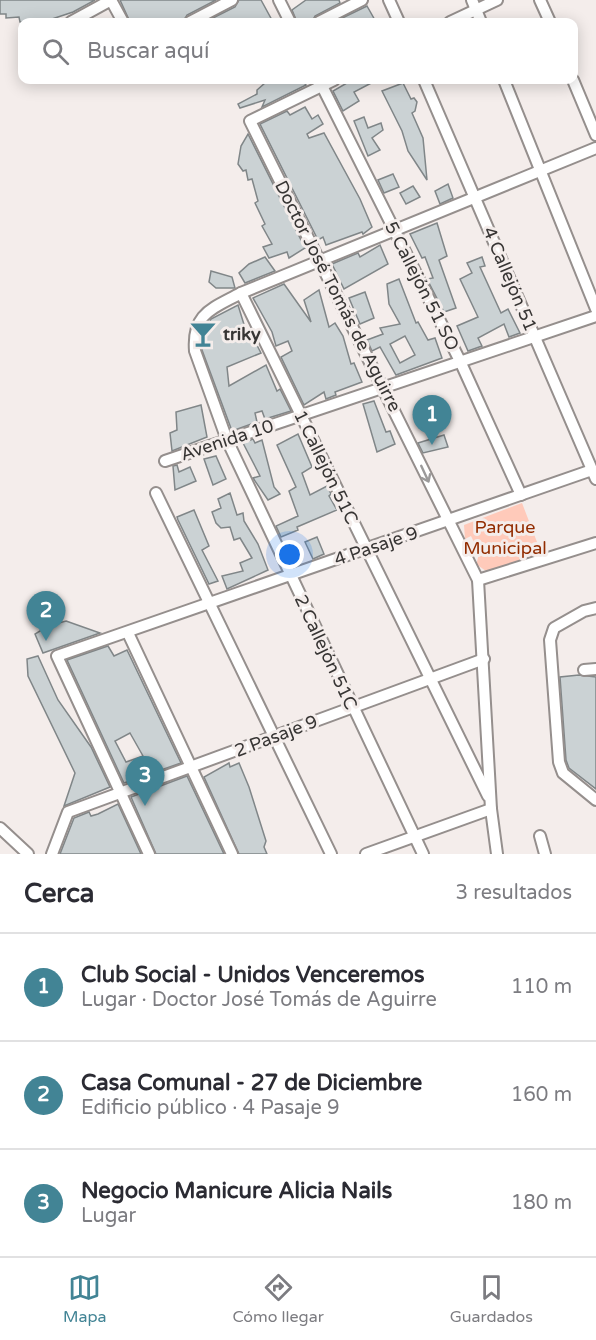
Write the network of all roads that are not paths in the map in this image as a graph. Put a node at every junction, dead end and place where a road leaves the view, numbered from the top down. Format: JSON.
{"nodes":[{"id":1,"x":111,"y":0,"type":"edge"},
{"id":2,"x":232,"y":0,"type":"edge"},
{"id":3,"x":279,"y":0,"type":"edge"},
{"id":4,"x":362,"y":0,"type":"edge"},
{"id":5,"x":389,"y":0,"type":"edge"},
{"id":6,"x":497,"y":0,"type":"edge"},
{"id":7,"x":540,"y":0,"type":"edge"},
{"id":8,"x":474,"y":5,"type":"edge"},
{"id":9,"x":78,"y":18,"type":"edge"},
{"id":10,"x":121,"y":18,"type":"edge"},
{"id":11,"x":198,"y":18,"type":"edge"},
{"id":12,"x":289,"y":18,"type":"edge"},
{"id":13,"x":326,"y":18,"type":"edge"},
{"id":14,"x":397,"y":18,"type":"edge"},
{"id":15,"x":456,"y":18,"type":"edge"},
{"id":16,"x":548,"y":18,"type":"edge"},
{"id":17,"x":316,"y":84,"type":"edge"},
{"id":18,"x":321,"y":84,"type":"edge"},
{"id":19,"x":426,"y":84,"type":"edge"},
{"id":20,"x":506,"y":84,"type":"edge"},
{"id":21,"x":575,"y":84,"type":"edge"},
{"id":22,"x":596,"y":135,"type":"edge"},
{"id":23,"x":596,"y":148,"type":"edge"},
{"id":24,"x":540,"y":171,"type":"junction"},
{"id":25,"x":475,"y":198,"type":"junction"},
{"id":26,"x":394,"y":230,"type":"junction"},
{"id":27,"x":320,"y":261,"type":"junction"},
{"id":28,"x":241,"y":293,"type":"junction"},
{"id":29,"x":596,"y":309,"type":"edge"},
{"id":30,"x":596,"y":316,"type":"edge"},
{"id":31,"x":534,"y":336,"type":"junction"},
{"id":32,"x":460,"y":361,"type":"junction"},
{"id":33,"x":384,"y":387,"type":"junction"},
{"id":34,"x":301,"y":416,"type":"junction"},
{"id":35,"x":227,"y":440,"type":"junction"},
{"id":36,"x":165,"y":461,"type":"dead end"},
{"id":37,"x":594,"y":474,"type":"edge"},
{"id":38,"x":156,"y":494,"type":"dead end"},
{"id":39,"x":521,"y":495,"type":"junction"},
{"id":40,"x":448,"y":521,"type":"junction"},
{"id":41,"x":596,"y":543,"type":"edge"},
{"id":42,"x":367,"y":549,"type":"junction"},
{"id":43,"x":290,"y":575,"type":"junction"},
{"id":44,"x":478,"y":580,"type":"junction"},
{"id":45,"x":210,"y":603,"type":"junction"},
{"id":46,"x":596,"y":608,"type":"edge"},
{"id":47,"x":128,"y":633,"type":"junction"},
{"id":48,"x":483,"y":659,"type":"junction"},
{"id":49,"x":430,"y":679,"type":"junction"},
{"id":50,"x":352,"y":708,"type":"junction"},
{"id":51,"x":273,"y":737,"type":"junction"},
{"id":52,"x":192,"y":769,"type":"junction"},
{"id":53,"x":119,"y":794,"type":"junction"},
{"id":54,"x":596,"y":800,"type":"edge"},
{"id":55,"x":491,"y":805,"type":"junction"},
{"id":56,"x":0,"y":828,"type":"edge"},
{"id":57,"x":414,"y":836,"type":"junction"},
{"id":58,"x":540,"y":836,"type":"dead end"},
{"id":59,"x":28,"y":854,"type":"edge"},
{"id":60,"x":52,"y":854,"type":"edge"},
{"id":61,"x":149,"y":854,"type":"edge"},
{"id":62,"x":232,"y":854,"type":"edge"},
{"id":63,"x":331,"y":854,"type":"edge"},
{"id":64,"x":366,"y":854,"type":"edge"},
{"id":65,"x":423,"y":854,"type":"edge"},
{"id":66,"x":497,"y":854,"type":"edge"},
{"id":67,"x":545,"y":854,"type":"edge"}],
"edges":[{"from":1,"to":9,"type":"street"},
{"from":1,"to":10,"type":"street"},
{"from":2,"to":11,"type":"street"},
{"from":3,"to":12,"type":"street"},
{"from":4,"to":13,"type":"street"},
{"from":5,"to":14,"type":"street"},
{"from":6,"to":8,"type":"street"},
{"from":7,"to":16,"type":"street"},
{"from":8,"to":15,"type":"street"},
{"from":17,"to":27,"type":"street","name":"Doctor José Tomás de Aguirre"},
{"from":18,"to":26,"type":"street","name":"5 Callejón 51 SO"},
{"from":19,"to":25,"type":"street","name":"4 Callejón 51"},
{"from":20,"to":24,"type":"street"},
{"from":21,"to":22,"type":"street"},
{"from":23,"to":24,"type":"street"},
{"from":24,"to":25,"type":"street"},
{"from":24,"to":29,"type":"street"},
{"from":25,"to":26,"type":"street"},
{"from":25,"to":31,"type":"street","name":"4 Callejón 51"},
{"from":26,"to":27,"type":"street"},
{"from":26,"to":32,"type":"street","name":"5 Callejón 51 SO"},
{"from":27,"to":28,"type":"street"},
{"from":27,"to":33,"type":"street","name":"Doctor José Tomás de Aguirre"},
{"from":28,"to":34,"type":"street","name":"1 Callejón 51C"},
{"from":28,"to":35,"type":"street","name":"2 Callejón 51C"},
{"from":30,"to":31,"type":"street","name":"Avenida 10"},
{"from":31,"to":32,"type":"street","name":"Avenida 10"},
{"from":31,"to":37,"type":"street","name":"4 Callejón 51"},
{"from":32,"to":33,"type":"street","name":"Avenida 10"},
{"from":32,"to":39,"type":"street","name":"5 Callejón 51 SO"},
{"from":33,"to":34,"type":"street","name":"Avenida 10"},
{"from":33,"to":40,"type":"street","name":"Doctor José Tomás de Aguirre","one_way":true},
{"from":34,"to":35,"type":"street","name":"Avenida 10"},
{"from":34,"to":42,"type":"street","name":"1 Callejón 51C"},
{"from":35,"to":36,"type":"street","name":"Avenida 10"},
{"from":35,"to":43,"type":"street","name":"2 Callejón 51C"},
{"from":37,"to":39,"type":"street","name":"4 Pasaje 9"},
{"from":38,"to":45,"type":"street"},
{"from":39,"to":40,"type":"street","name":"4 Pasaje 9"},
{"from":40,"to":42,"type":"street","name":"4 Pasaje 9"},
{"from":40,"to":44,"type":"street","name":"Doctor José Tomás de Aguirre"},
{"from":41,"to":44,"type":"street"},
{"from":42,"to":43,"type":"street","name":"4 Pasaje 9"},
{"from":42,"to":49,"type":"street","name":"1 Callejón 51C"},
{"from":43,"to":45,"type":"street","name":"4 Pasaje 9"},
{"from":43,"to":50,"type":"street","name":"2 Callejón 51C"},
{"from":44,"to":48,"type":"street","name":"Doctor José Tomás de Aguirre"},
{"from":45,"to":47,"type":"street","name":"4 Pasaje 9"},
{"from":45,"to":51,"type":"street"},
{"from":46,"to":54,"type":"street"},
{"from":47,"to":52,"type":"street"},
{"from":47,"to":53,"type":"street","name":"4 Pasaje 9"},
{"from":48,"to":49,"type":"street","name":"2 Pasaje 9"},
{"from":48,"to":55,"type":"street","name":"Doctor José Tomás de Aguirre"},
{"from":49,"to":50,"type":"street","name":"2 Pasaje 9"},
{"from":49,"to":55,"type":"street","name":"1 Callejón 51C"},
{"from":50,"to":51,"type":"street","name":"2 Pasaje 9"},
{"from":50,"to":57,"type":"street","name":"2 Callejón 51C"},
{"from":51,"to":52,"type":"street","name":"2 Pasaje 9"},
{"from":51,"to":63,"type":"street"},
{"from":52,"to":53,"type":"street","name":"2 Pasaje 9"},
{"from":52,"to":62,"type":"street"},
{"from":53,"to":60,"type":"street","name":"2 Pasaje 9"},
{"from":53,"to":61,"type":"street"},
{"from":55,"to":57,"type":"street"},
{"from":55,"to":66,"type":"street","name":"Doctor José Tomás de Aguirre"},
{"from":56,"to":59,"type":"street"},
{"from":57,"to":64,"type":"street"},
{"from":57,"to":65,"type":"street","name":"2 Callejón 51C"},
{"from":58,"to":67,"type":"street"}]}
